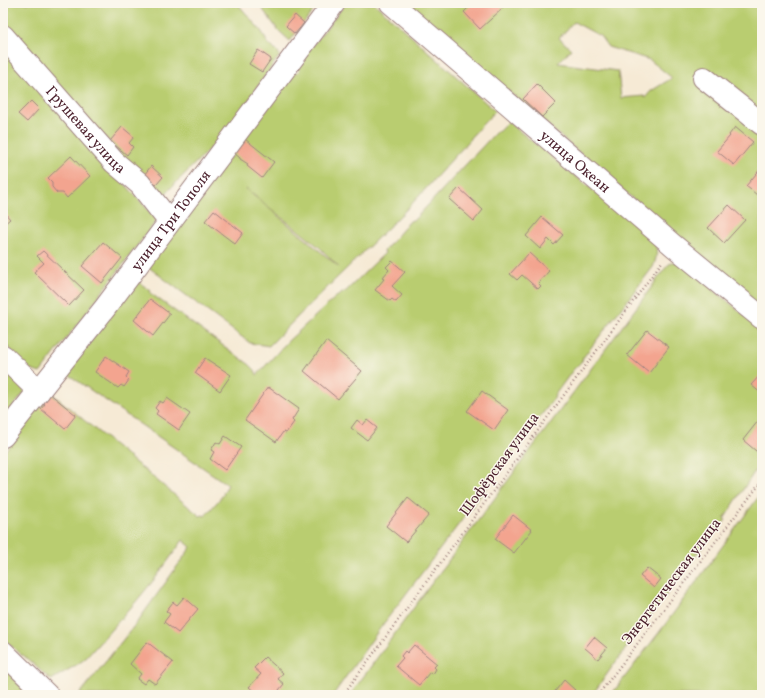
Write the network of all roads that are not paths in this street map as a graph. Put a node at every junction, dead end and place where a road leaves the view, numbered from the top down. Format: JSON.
{"nodes":[{"id":1,"x":334,"y":3,"type":"edge"},
{"id":2,"x":391,"y":3,"type":"edge"},
{"id":3,"x":3,"y":36,"type":"edge"},
{"id":4,"x":704,"y":78,"type":"dead end"},
{"id":5,"x":762,"y":124,"type":"edge"},
{"id":6,"x":169,"y":221,"type":"junction"},
{"id":7,"x":762,"y":318,"type":"edge"},
{"id":8,"x":3,"y":356,"type":"edge"},
{"id":9,"x":38,"y":391,"type":"junction"},
{"id":10,"x":3,"y":436,"type":"edge"},
{"id":11,"x":3,"y":652,"type":"edge"},
{"id":12,"x":47,"y":695,"type":"edge"}],
"edges":[{"from":1,"to":6,"type":"street","name":"улица Три Тополя"},
{"from":2,"to":7,"type":"street","name":"улица Океан"},
{"from":3,"to":6,"type":"street","name":"Грушевая улица"},
{"from":4,"to":5,"type":"street"},
{"from":6,"to":9,"type":"street","name":"улица Три Тополя"},
{"from":8,"to":9,"type":"street"},
{"from":9,"to":10,"type":"street","name":"улица Три Тополя"},
{"from":11,"to":12,"type":"street"}]}
